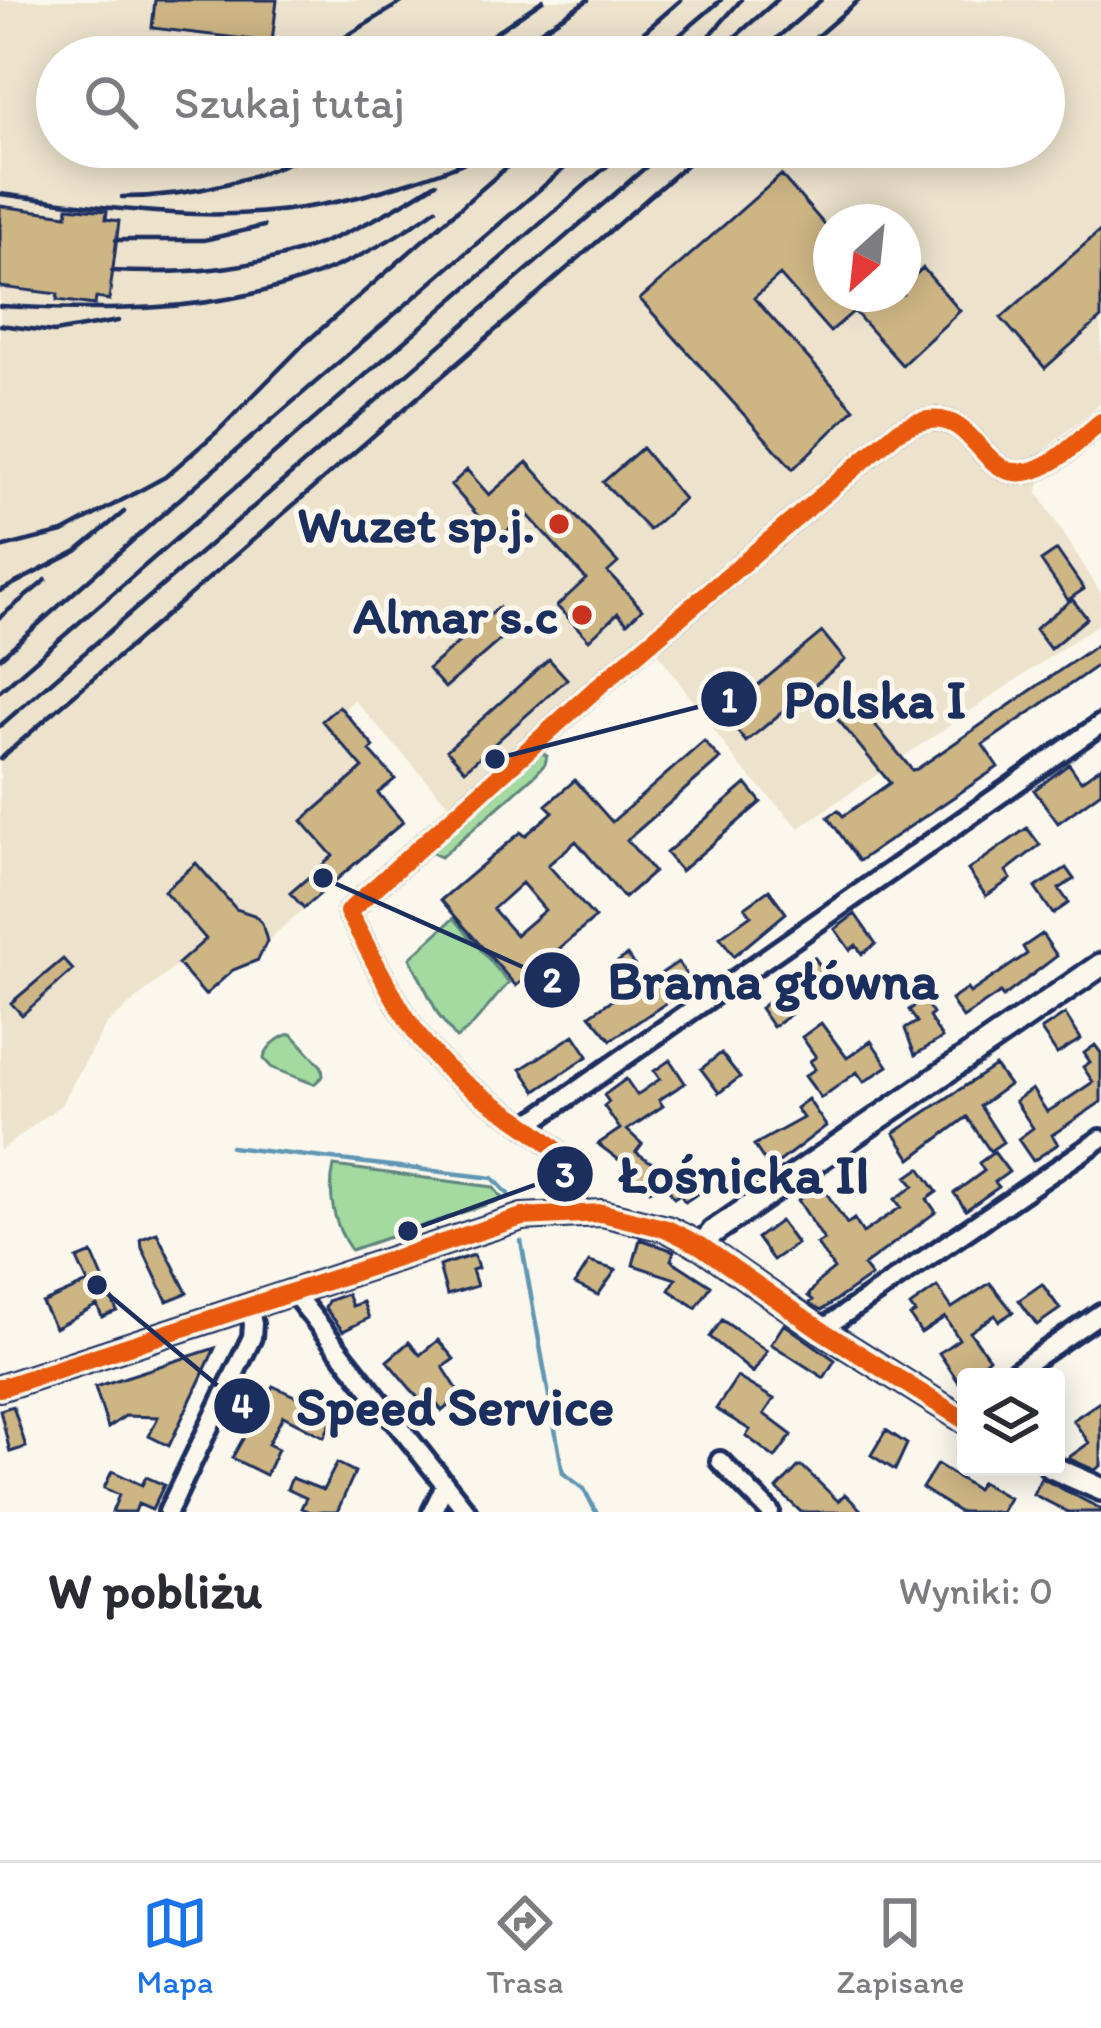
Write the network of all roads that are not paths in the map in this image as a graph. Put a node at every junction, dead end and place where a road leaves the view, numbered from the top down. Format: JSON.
{"nodes":[{"id":1,"x":1101,"y":422,"type":"edge"},
{"id":2,"x":1101,"y":724,"type":"edge"},
{"id":3,"x":1101,"y":965,"type":"edge"},
{"id":4,"x":526,"y":1126,"type":"junction"},
{"id":5,"x":1101,"y":1138,"type":"edge"},
{"id":6,"x":567,"y":1211,"type":"junction"},
{"id":7,"x":701,"y":1246,"type":"junction"},
{"id":8,"x":293,"y":1292,"type":"junction"},
{"id":9,"x":249,"y":1307,"type":"junction"},
{"id":10,"x":1101,"y":1313,"type":"edge"},
{"id":11,"x":821,"y":1330,"type":"junction"},
{"id":12,"x":1021,"y":1368,"type":"edge"},
{"id":13,"x":0,"y":1388,"type":"edge"},
{"id":14,"x":957,"y":1411,"type":"edge"},
{"id":15,"x":720,"y":1461,"type":"dead end"},
{"id":16,"x":1065,"y":1473,"type":"edge"},
{"id":17,"x":445,"y":1485,"type":"junction"},
{"id":18,"x":1101,"y":1489,"type":"edge"},
{"id":19,"x":168,"y":1512,"type":"edge"},
{"id":20,"x":432,"y":1512,"type":"edge"},
{"id":21,"x":467,"y":1512,"type":"edge"},
{"id":22,"x":770,"y":1512,"type":"edge"}],
"edges":[{"from":1,"to":4,"type":"street"},
{"from":2,"to":4,"type":"street"},
{"from":3,"to":7,"type":"street"},
{"from":4,"to":6,"type":"street"},
{"from":5,"to":11,"type":"street"},
{"from":6,"to":7,"type":"street"},
{"from":6,"to":8,"type":"street"},
{"from":7,"to":11,"type":"street"},
{"from":8,"to":9,"type":"street"},
{"from":8,"to":17,"type":"street"},
{"from":9,"to":13,"type":"street"},
{"from":9,"to":19,"type":"street"},
{"from":10,"to":12,"type":"street"},
{"from":11,"to":14,"type":"street"},
{"from":15,"to":22,"type":"street"},
{"from":16,"to":18,"type":"street"},
{"from":17,"to":20,"type":"street"},
{"from":17,"to":21,"type":"street"}]}
